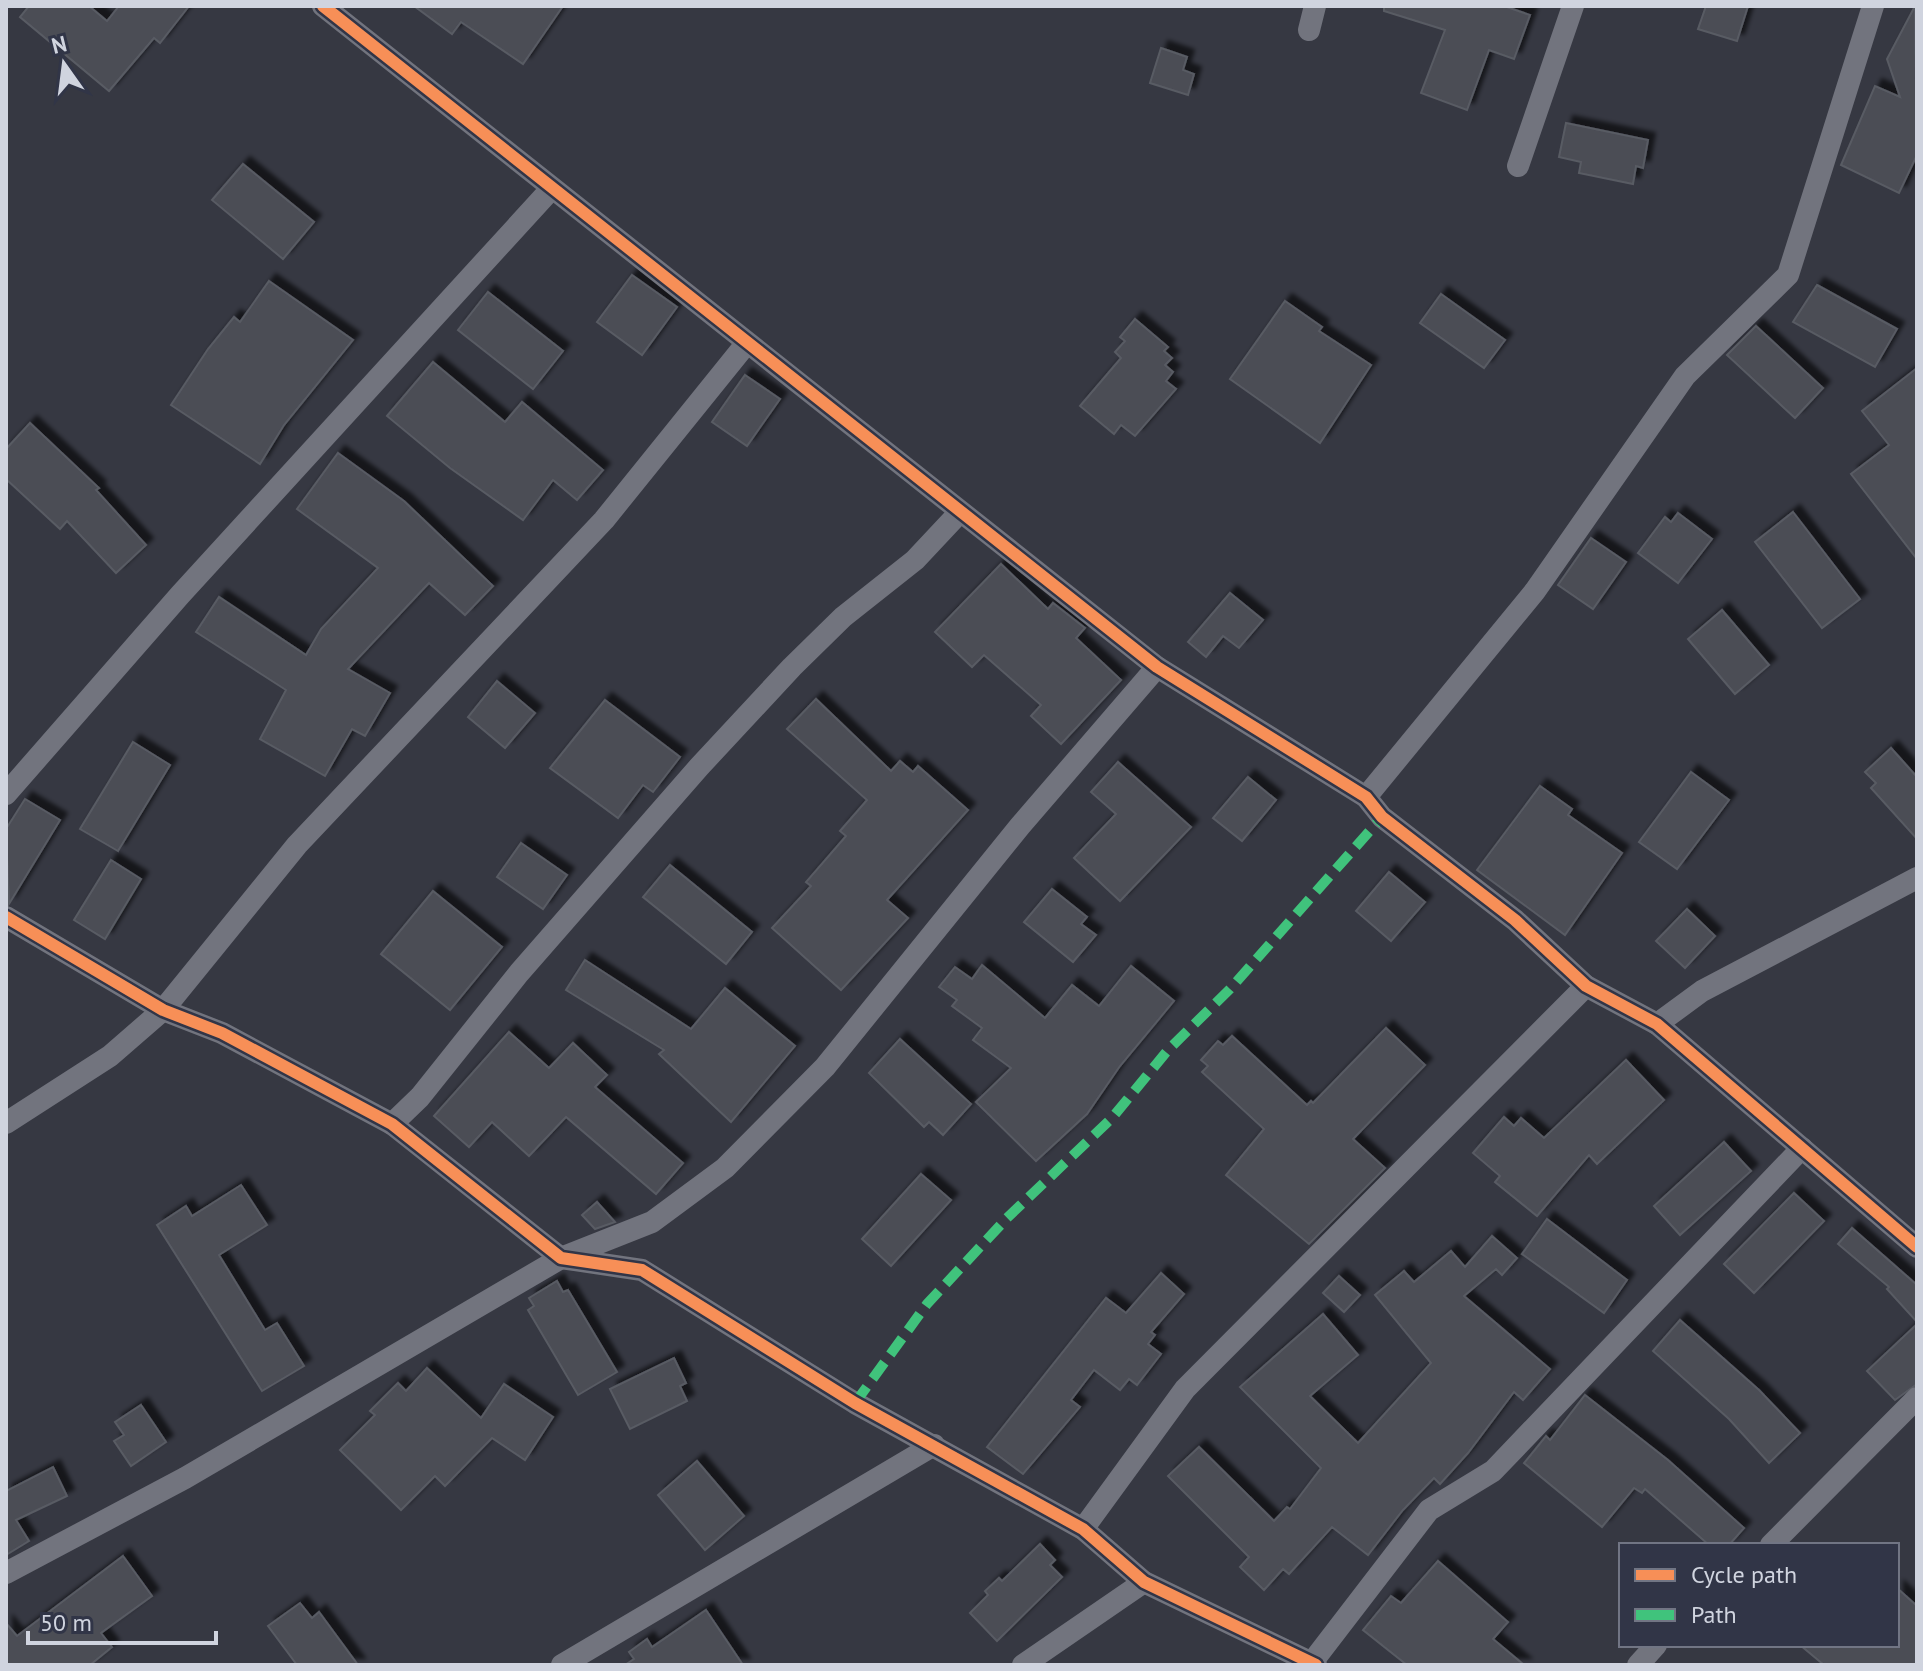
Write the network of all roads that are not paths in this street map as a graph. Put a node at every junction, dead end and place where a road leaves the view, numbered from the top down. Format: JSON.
{"nodes":[{"id":1,"x":323,"y":6,"type":"edge"},
{"id":2,"x":1315,"y":6,"type":"edge"},
{"id":3,"x":1573,"y":6,"type":"edge"},
{"id":4,"x":1873,"y":6,"type":"edge"},
{"id":5,"x":1309,"y":30,"type":"dead end"},
{"id":6,"x":1518,"y":166,"type":"dead end"},
{"id":7,"x":552,"y":188,"type":"junction"},
{"id":8,"x":746,"y":344,"type":"junction"},
{"id":9,"x":960,"y":512,"type":"junction"},
{"id":10,"x":1157,"y":667,"type":"junction"},
{"id":11,"x":6,"y":794,"type":"edge"},
{"id":12,"x":1366,"y":797,"type":"junction"},
{"id":13,"x":1917,"y":878,"type":"edge"},
{"id":14,"x":6,"y":917,"type":"edge"},
{"id":15,"x":1586,"y":986,"type":"junction"},
{"id":16,"x":163,"y":1010,"type":"junction"},
{"id":17,"x":1657,"y":1024,"type":"junction"},
{"id":18,"x":6,"y":1123,"type":"edge"},
{"id":19,"x":392,"y":1124,"type":"junction"},
{"id":20,"x":1802,"y":1148,"type":"junction"},
{"id":21,"x":1917,"y":1247,"type":"edge"},
{"id":22,"x":561,"y":1258,"type":"junction"},
{"id":23,"x":1917,"y":1398,"type":"edge"},
{"id":24,"x":934,"y":1445,"type":"junction"},
{"id":25,"x":1083,"y":1529,"type":"junction"},
{"id":26,"x":1773,"y":1543,"type":"edge"},
{"id":27,"x":6,"y":1573,"type":"edge"},
{"id":28,"x":1144,"y":1582,"type":"junction"},
{"id":29,"x":1654,"y":1647,"type":"edge"},
{"id":30,"x":1313,"y":1664,"type":"edge"},
{"id":31,"x":562,"y":1665,"type":"edge"},
{"id":32,"x":1023,"y":1665,"type":"edge"},
{"id":33,"x":1638,"y":1665,"type":"edge"}],
"edges":[{"from":1,"to":7,"type":"street"},
{"from":2,"to":5,"type":"street"},
{"from":3,"to":6,"type":"street"},
{"from":4,"to":12,"type":"street"},
{"from":7,"to":8,"type":"street"},
{"from":7,"to":11,"type":"street"},
{"from":8,"to":9,"type":"street"},
{"from":8,"to":16,"type":"street"},
{"from":9,"to":10,"type":"street"},
{"from":9,"to":19,"type":"street"},
{"from":10,"to":12,"type":"street"},
{"from":10,"to":22,"type":"street"},
{"from":12,"to":15,"type":"street"},
{"from":13,"to":17,"type":"street"},
{"from":14,"to":16,"type":"street"},
{"from":15,"to":17,"type":"street"},
{"from":15,"to":25,"type":"street"},
{"from":16,"to":18,"type":"street"},
{"from":16,"to":19,"type":"street"},
{"from":17,"to":20,"type":"street"},
{"from":19,"to":22,"type":"street"},
{"from":20,"to":21,"type":"street"},
{"from":20,"to":30,"type":"street"},
{"from":22,"to":24,"type":"street"},
{"from":22,"to":27,"type":"street"},
{"from":23,"to":26,"type":"street"},
{"from":24,"to":25,"type":"street"},
{"from":24,"to":31,"type":"street"},
{"from":25,"to":28,"type":"street"},
{"from":28,"to":30,"type":"street"},
{"from":28,"to":32,"type":"street"},
{"from":29,"to":33,"type":"street"}]}
